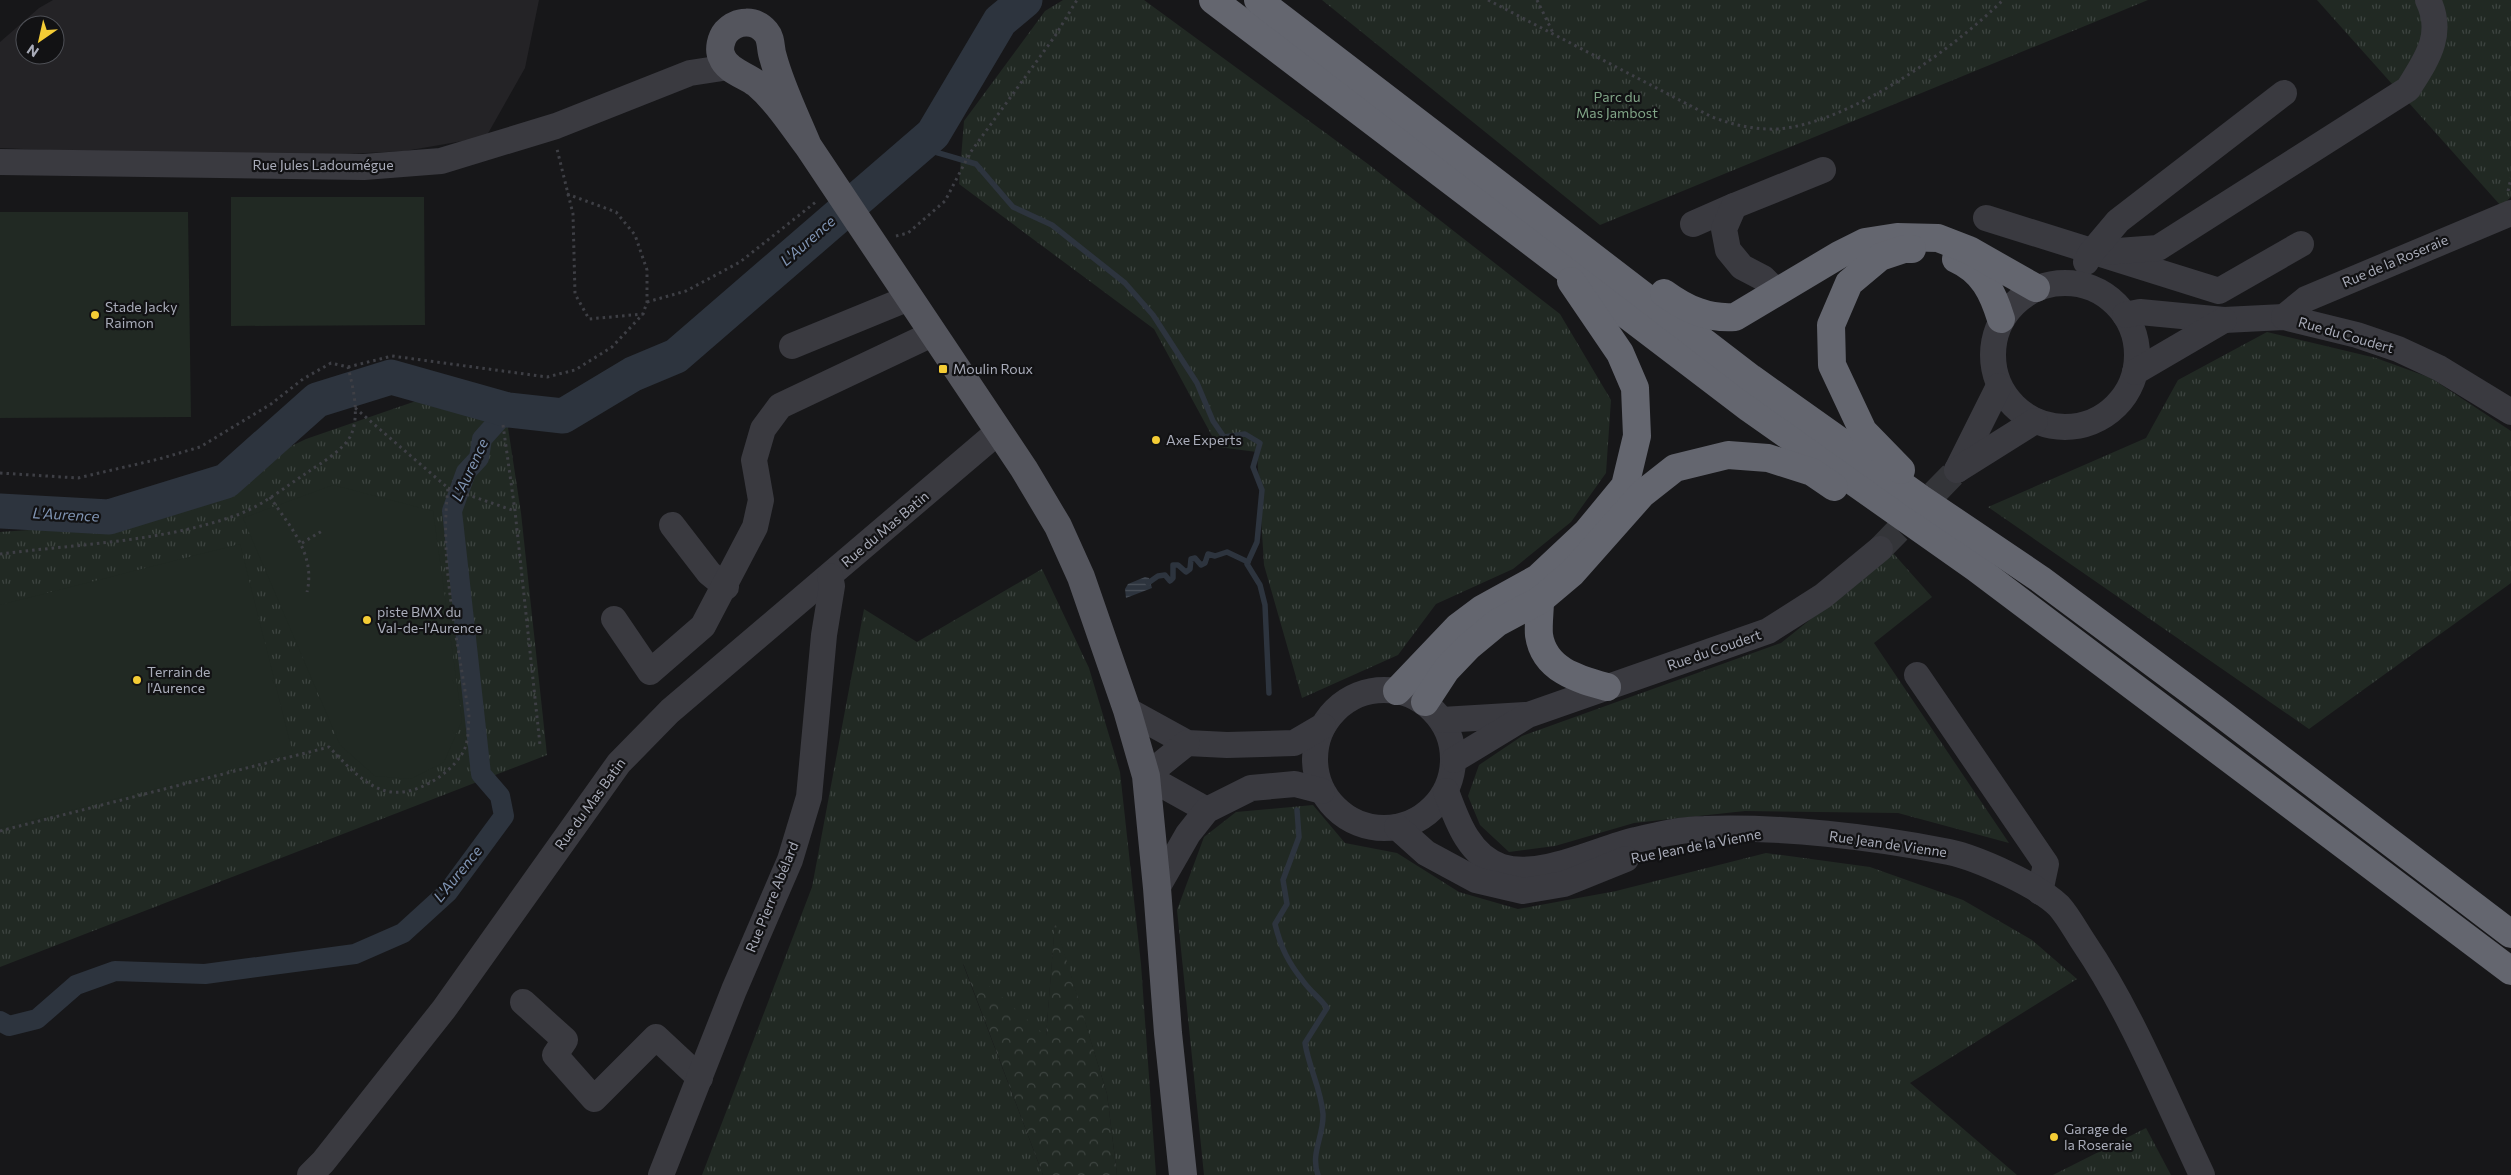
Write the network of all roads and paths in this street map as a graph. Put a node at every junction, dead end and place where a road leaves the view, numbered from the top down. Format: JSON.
{"nodes":[{"id":1,"x":1077,"y":0,"type":"edge"},
{"id":2,"x":1214,"y":0,"type":"edge"},
{"id":3,"x":1258,"y":0,"type":"edge"},
{"id":4,"x":1488,"y":0,"type":"edge"},
{"id":5,"x":1537,"y":0,"type":"edge"},
{"id":6,"x":2003,"y":0,"type":"edge"},
{"id":7,"x":2428,"y":0,"type":"edge"},
{"id":8,"x":1554,"y":36,"type":"junction"},
{"id":9,"x":733,"y":42,"type":"edge"},
{"id":10,"x":771,"y":52,"type":"junction"},
{"id":11,"x":2284,"y":93,"type":"dead end"},
{"id":12,"x":556,"y":126,"type":"junction"},
{"id":13,"x":808,"y":146,"type":"junction"},
{"id":14,"x":0,"y":162,"type":"edge"},
{"id":15,"x":1823,"y":170,"type":"dead end"},
{"id":16,"x":837,"y":190,"type":"junction"},
{"id":17,"x":567,"y":194,"type":"junction"},
{"id":18,"x":1734,"y":206,"type":"junction"},
{"id":19,"x":2511,"y":213,"type":"edge"},
{"id":20,"x":1986,"y":218,"type":"dead end"},
{"id":21,"x":1693,"y":224,"type":"dead end"},
{"id":22,"x":864,"y":231,"type":"junction"},
{"id":23,"x":1563,"y":234,"type":"junction"},
{"id":24,"x":2301,"y":244,"type":"dead end"},
{"id":25,"x":2091,"y":252,"type":"junction"},
{"id":26,"x":1558,"y":262,"type":"junction"},
{"id":27,"x":2076,"y":283,"type":"junction"},
{"id":28,"x":2036,"y":288,"type":"junction"},
{"id":29,"x":1777,"y":292,"type":"junction"},
{"id":30,"x":909,"y":298,"type":"junction"},
{"id":31,"x":647,"y":302,"type":"junction"},
{"id":32,"x":643,"y":314,"type":"junction"},
{"id":33,"x":2125,"y":315,"type":"junction"},
{"id":34,"x":2284,"y":317,"type":"junction"},
{"id":35,"x":2001,"y":319,"type":"junction"},
{"id":36,"x":2224,"y":320,"type":"junction"},
{"id":37,"x":932,"y":334,"type":"junction"},
{"id":38,"x":792,"y":346,"type":"dead end"},
{"id":39,"x":348,"y":367,"type":"junction"},
{"id":40,"x":2135,"y":372,"type":"junction"},
{"id":41,"x":1999,"y":386,"type":"junction"},
{"id":42,"x":354,"y":407,"type":"junction"},
{"id":43,"x":2511,"y":412,"type":"edge"},
{"id":44,"x":2035,"y":421,"type":"junction"},
{"id":45,"x":503,"y":426,"type":"dead end"},
{"id":46,"x":999,"y":431,"type":"junction"},
{"id":47,"x":0,"y":474,"type":"edge"},
{"id":48,"x":448,"y":488,"type":"junction"},
{"id":49,"x":270,"y":497,"type":"junction"},
{"id":50,"x":1920,"y":498,"type":"junction"},
{"id":51,"x":515,"y":511,"type":"junction"},
{"id":52,"x":672,"y":525,"type":"dead end"},
{"id":53,"x":322,"y":531,"type":"dead end"},
{"id":54,"x":302,"y":543,"type":"junction"},
{"id":55,"x":1880,"y":549,"type":"tunnel mouth"},
{"id":56,"x":0,"y":554,"type":"edge"},
{"id":57,"x":1976,"y":568,"type":"junction"},
{"id":58,"x":830,"y":576,"type":"junction"},
{"id":59,"x":726,"y":586,"type":"junction"},
{"id":60,"x":307,"y":592,"type":"dead end"},
{"id":61,"x":1540,"y":600,"type":"junction"},
{"id":62,"x":614,"y":619,"type":"dead end"},
{"id":63,"x":1917,"y":675,"type":"dead end"},
{"id":64,"x":1607,"y":687,"type":"junction"},
{"id":65,"x":1397,"y":691,"type":"junction"},
{"id":66,"x":1127,"y":710,"type":"junction"},
{"id":67,"x":1433,"y":711,"type":"junction"},
{"id":68,"x":1528,"y":715,"type":"junction"},
{"id":69,"x":1323,"y":726,"type":"junction"},
{"id":70,"x":1187,"y":743,"type":"junction"},
{"id":71,"x":540,"y":745,"type":"dead end"},
{"id":72,"x":1454,"y":760,"type":"junction"},
{"id":73,"x":1146,"y":776,"type":"junction"},
{"id":74,"x":1322,"y":791,"type":"junction"},
{"id":75,"x":1446,"y":791,"type":"junction"},
{"id":76,"x":1207,"y":810,"type":"junction"},
{"id":77,"x":1397,"y":827,"type":"junction"},
{"id":78,"x":0,"y":831,"type":"edge"},
{"id":79,"x":1779,"y":831,"type":"junction"},
{"id":80,"x":1158,"y":888,"type":"junction"},
{"id":81,"x":2040,"y":892,"type":"junction"},
{"id":82,"x":2511,"y":934,"type":"edge"},
{"id":83,"x":2511,"y":971,"type":"edge"},
{"id":84,"x":523,"y":1002,"type":"dead end"},
{"id":85,"x":700,"y":1078,"type":"junction"},
{"id":86,"x":310,"y":1175,"type":"edge"},
{"id":87,"x":661,"y":1175,"type":"edge"},
{"id":88,"x":1183,"y":1175,"type":"edge"},
{"id":89,"x":2202,"y":1175,"type":"edge"}],
"edges":[{"from":1,"to":22,"type":"path"},
{"from":2,"to":26,"type":"highway"},
{"from":3,"to":23,"type":"highway"},
{"from":4,"to":8,"type":"path"},
{"from":5,"to":8,"type":"path"},
{"from":6,"to":8,"type":"path"},
{"from":7,"to":25,"type":"street"},
{"from":9,"to":10,"type":"main road"},
{"from":9,"to":10,"type":"main road"},
{"from":9,"to":12,"type":"street","name":"Rue Jules Ladoumégue"},
{"from":9,"to":13,"type":"main road"},
{"from":10,"to":13,"type":"main road"},
{"from":11,"to":25,"type":"street"},
{"from":12,"to":14,"type":"street","name":"Rue Jules Ladoumégue"},
{"from":12,"to":17,"type":"path"},
{"from":13,"to":16,"type":"main road"},
{"from":15,"to":18,"type":"street"},
{"from":16,"to":22,"type":"main road"},
{"from":16,"to":31,"type":"path"},
{"from":17,"to":31,"type":"path"},
{"from":17,"to":32,"type":"path"},
{"from":18,"to":21,"type":"street"},
{"from":18,"to":29,"type":"street"},
{"from":19,"to":34,"type":"street","name":"Rue de la Roseraie"},
{"from":20,"to":25,"type":"street"},
{"from":22,"to":30,"type":"main road"},
{"from":23,"to":29,"type":"highway"},
{"from":23,"to":50,"type":"highway"},
{"from":24,"to":25,"type":"street"},
{"from":25,"to":27,"type":"street"},
{"from":26,"to":57,"type":"highway"},
{"from":26,"to":65,"type":"highway"},
{"from":27,"to":28,"type":"street"},
{"from":27,"to":33,"type":"street"},
{"from":28,"to":29,"type":"highway"},
{"from":28,"to":35,"type":"street"},
{"from":30,"to":37,"type":"main road"},
{"from":30,"to":38,"type":"street"},
{"from":31,"to":32,"type":"path"},
{"from":32,"to":39,"type":"path"},
{"from":33,"to":36,"type":"street","name":"Rue du Coudert"},
{"from":33,"to":40,"type":"street"},
{"from":34,"to":36,"type":"street","name":"Rue du Coudert"},
{"from":34,"to":43,"type":"street","name":"Rue du Coudert"},
{"from":35,"to":41,"type":"street"},
{"from":35,"to":50,"type":"highway"},
{"from":36,"to":40,"type":"street","name":"Rue du Coudert"},
{"from":37,"to":46,"type":"main road"},
{"from":37,"to":59,"type":"street"},
{"from":39,"to":42,"type":"path"},
{"from":39,"to":47,"type":"path"},
{"from":40,"to":44,"type":"street"},
{"from":41,"to":44,"type":"street"},
{"from":41,"to":44,"type":"street"},
{"from":42,"to":48,"type":"path"},
{"from":42,"to":49,"type":"path"},
{"from":45,"to":51,"type":"path"},
{"from":46,"to":58,"type":"street","name":"Rue du Mas Batin"},
{"from":46,"to":66,"type":"main road"},
{"from":48,"to":51,"type":"path"},
{"from":48,"to":78,"type":"path"},
{"from":49,"to":54,"type":"path"},
{"from":49,"to":56,"type":"path"},
{"from":50,"to":82,"type":"highway"},
{"from":51,"to":71,"type":"path"},
{"from":52,"to":59,"type":"street"},
{"from":53,"to":54,"type":"path"},
{"from":54,"to":60,"type":"path"},
{"from":55,"to":64,"type":"street","name":"Rue du Coudert"},
{"from":57,"to":61,"type":"highway"},
{"from":57,"to":83,"type":"highway"},
{"from":58,"to":85,"type":"street","name":"Rue Pierre Abélard"},
{"from":58,"to":86,"type":"street","name":"Rue du Mas Batin"},
{"from":59,"to":62,"type":"street"},
{"from":61,"to":64,"type":"highway"},
{"from":61,"to":67,"type":"highway"},
{"from":63,"to":81,"type":"street"},
{"from":64,"to":68,"type":"street","name":"Rue du Coudert"},
{"from":65,"to":67,"type":"street"},
{"from":65,"to":69,"type":"street"},
{"from":66,"to":70,"type":"street"},
{"from":66,"to":73,"type":"main road"},
{"from":67,"to":68,"type":"street","name":"Rue du Coudert"},
{"from":67,"to":72,"type":"street"},
{"from":68,"to":72,"type":"street","name":"Rue du Coudert"},
{"from":69,"to":70,"type":"street"},
{"from":69,"to":74,"type":"street"},
{"from":70,"to":73,"type":"street"},
{"from":72,"to":75,"type":"street"},
{"from":73,"to":76,"type":"street"},
{"from":73,"to":80,"type":"main road"},
{"from":74,"to":76,"type":"street"},
{"from":74,"to":77,"type":"street"},
{"from":75,"to":77,"type":"street"},
{"from":75,"to":79,"type":"street","name":"Rue Jean de Vienne"},
{"from":76,"to":80,"type":"street"},
{"from":77,"to":79,"type":"street","name":"Rue Jean de la Vienne"},
{"from":79,"to":81,"type":"street","name":"Rue Jean de Vienne"},
{"from":80,"to":88,"type":"main road"},
{"from":81,"to":89,"type":"street","name":"Rue Jean de Vienne"},
{"from":84,"to":85,"type":"street"},
{"from":85,"to":87,"type":"street","name":"Rue Pierre Abélard"}]}
